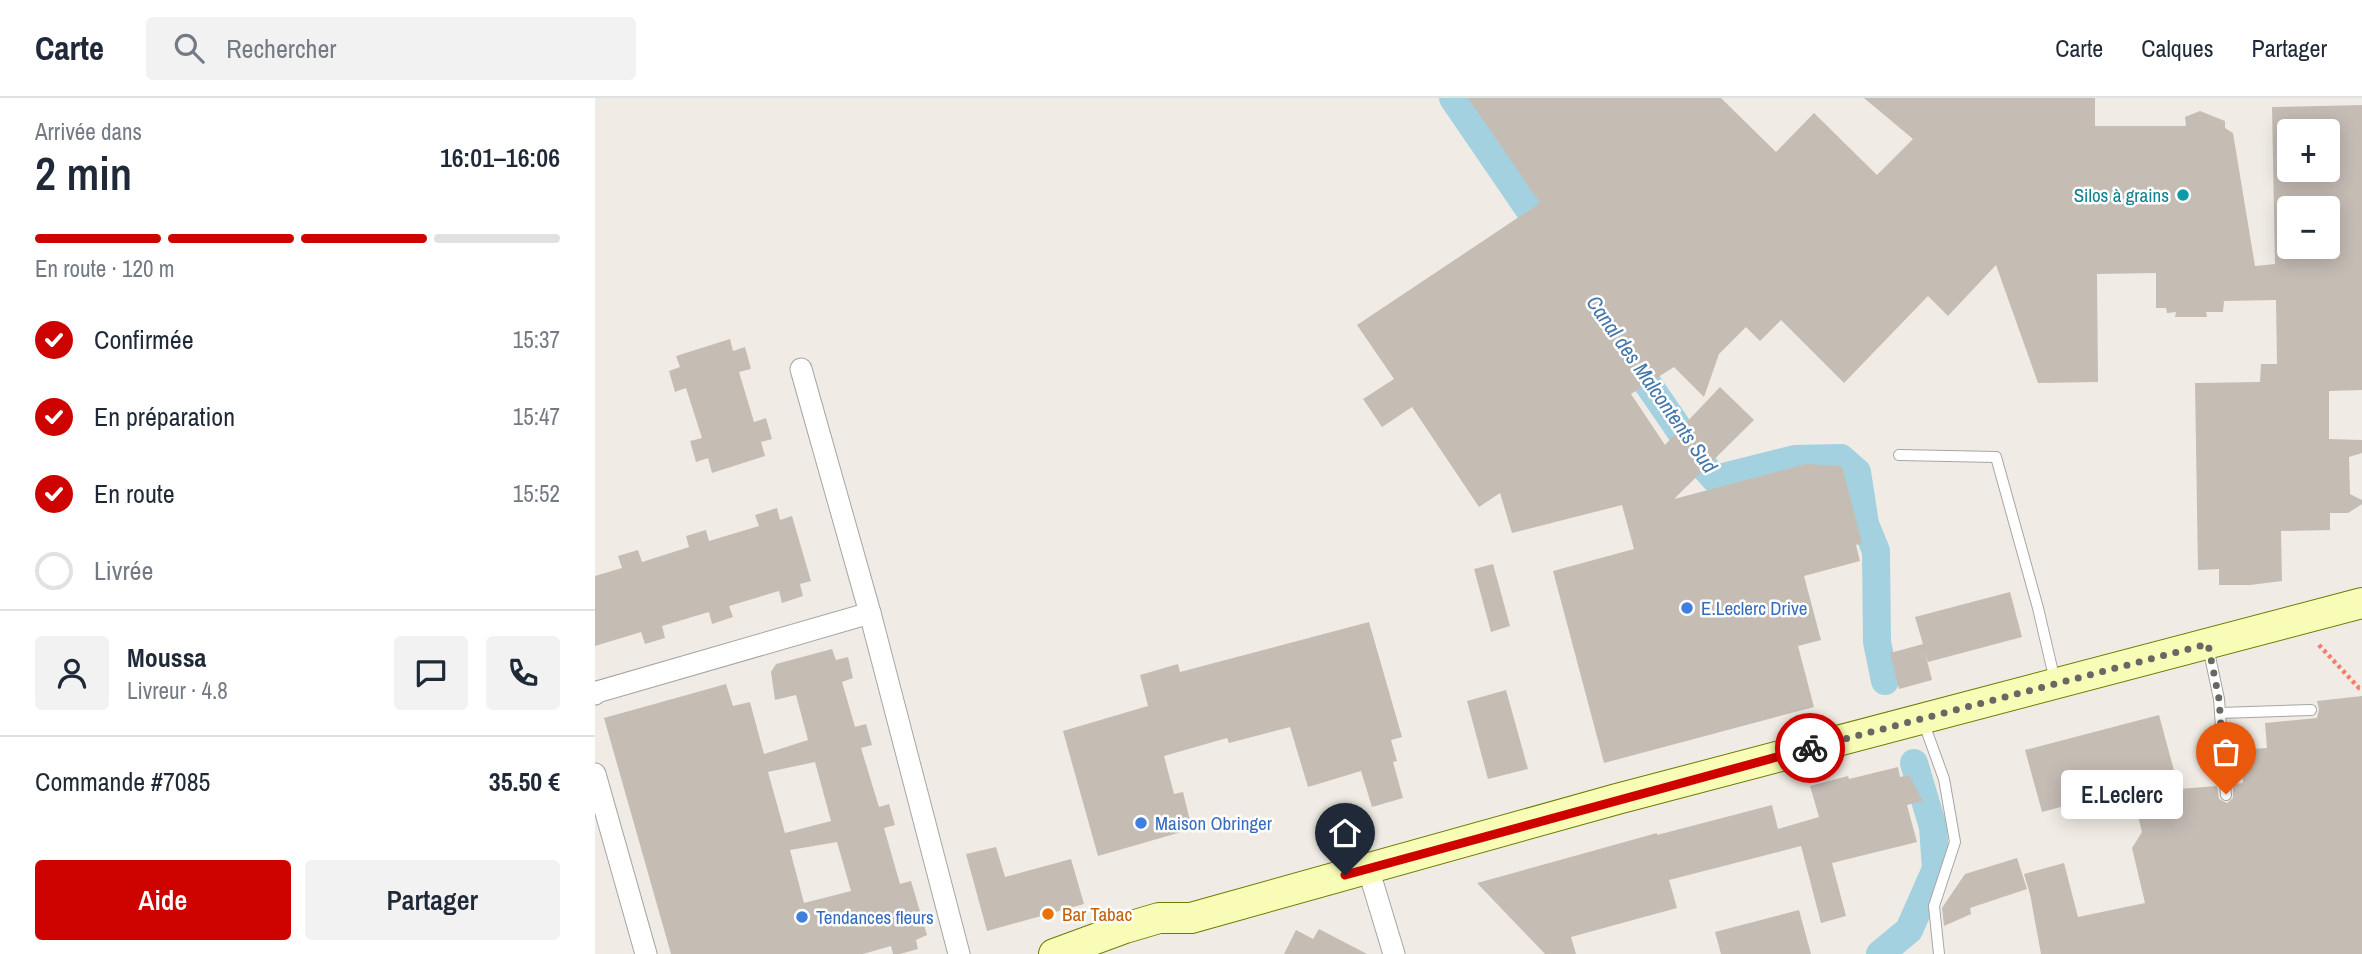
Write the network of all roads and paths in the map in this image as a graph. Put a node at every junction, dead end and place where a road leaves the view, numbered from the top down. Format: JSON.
{"nodes":[{"id":1,"x":801,"y":369,"type":"dead end"},
{"id":2,"x":1899,"y":455,"type":"dead end"},
{"id":3,"x":2362,"y":603,"type":"edge"},
{"id":4,"x":870,"y":612,"type":"junction"},
{"id":5,"x":2208,"y":644,"type":"junction"},
{"id":6,"x":2319,"y":645,"type":"dead end"},
{"id":7,"x":2056,"y":684,"type":"junction"},
{"id":8,"x":2362,"y":688,"type":"edge"},
{"id":9,"x":595,"y":694,"type":"edge"},
{"id":10,"x":2311,"y":710,"type":"dead end"},
{"id":11,"x":2220,"y":713,"type":"junction"},
{"id":12,"x":1922,"y":718,"type":"junction"},
{"id":13,"x":595,"y":774,"type":"edge"},
{"id":14,"x":2226,"y":794,"type":"dead end"},
{"id":15,"x":1369,"y":869,"type":"junction"},
{"id":16,"x":1191,"y":918,"type":"junction"},
{"id":17,"x":646,"y":954,"type":"edge"},
{"id":18,"x":959,"y":954,"type":"edge"},
{"id":19,"x":1054,"y":954,"type":"edge"},
{"id":20,"x":1113,"y":954,"type":"edge"},
{"id":21,"x":1394,"y":954,"type":"edge"},
{"id":22,"x":1939,"y":954,"type":"edge"}],
"edges":[{"from":1,"to":4,"type":"street"},
{"from":2,"to":7,"type":"lane"},
{"from":3,"to":5,"type":"main road"},
{"from":4,"to":9,"type":"street"},
{"from":4,"to":18,"type":"street"},
{"from":5,"to":7,"type":"main road"},
{"from":5,"to":11,"type":"lane"},
{"from":6,"to":8,"type":"path"},
{"from":7,"to":12,"type":"main road"},
{"from":10,"to":11,"type":"lane"},
{"from":11,"to":14,"type":"lane"},
{"from":12,"to":15,"type":"main road"},
{"from":12,"to":22,"type":"lane"},
{"from":13,"to":17,"type":"street"},
{"from":15,"to":16,"type":"main road"},
{"from":15,"to":21,"type":"street"},
{"from":16,"to":19,"type":"main road"},
{"from":16,"to":20,"type":"main road"}]}
